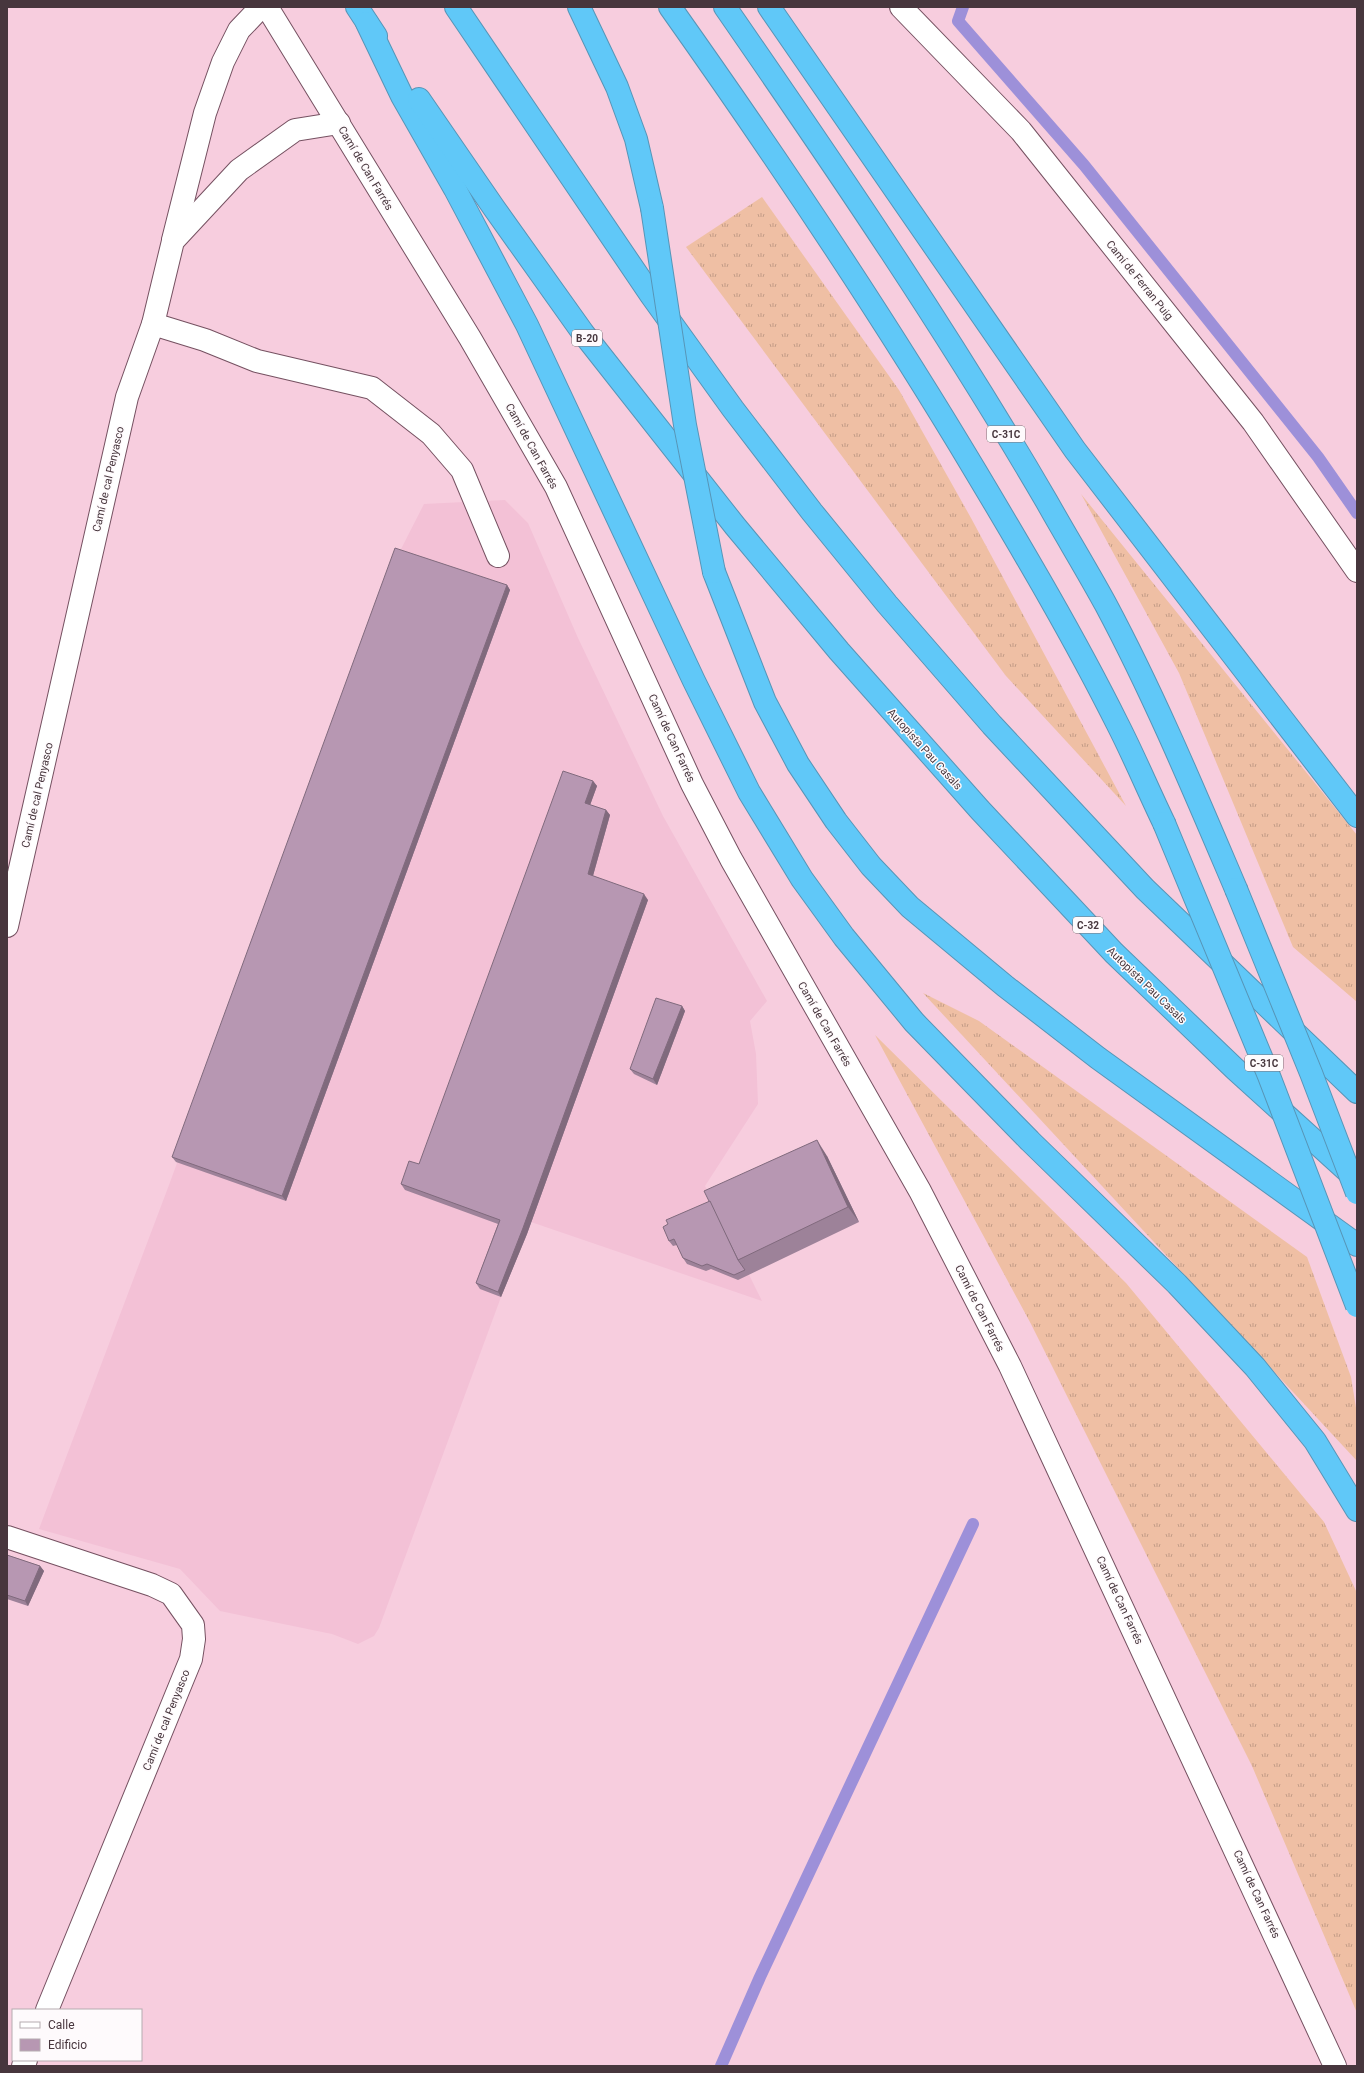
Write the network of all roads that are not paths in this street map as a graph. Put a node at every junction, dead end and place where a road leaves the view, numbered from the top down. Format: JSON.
{"nodes":[{"id":1,"x":262,"y":7,"type":"edge"},
{"id":2,"x":267,"y":7,"type":"edge"},
{"id":3,"x":456,"y":7,"type":"edge"},
{"id":4,"x":579,"y":7,"type":"edge"},
{"id":5,"x":670,"y":7,"type":"edge"},
{"id":6,"x":725,"y":7,"type":"edge"},
{"id":7,"x":769,"y":7,"type":"edge"},
{"id":8,"x":901,"y":7,"type":"edge"},
{"id":9,"x":362,"y":15,"type":"edge"},
{"id":10,"x":339,"y":123,"type":"junction"},
{"id":11,"x":173,"y":241,"type":"junction"},
{"id":12,"x":153,"y":324,"type":"junction"},
{"id":13,"x":498,"y":556,"type":"dead end"},
{"id":14,"x":1357,"y":571,"type":"edge"},
{"id":15,"x":839,"y":652,"type":"joint"},
{"id":16,"x":1357,"y":816,"type":"edge"},
{"id":17,"x":7,"y":926,"type":"edge"},
{"id":18,"x":1357,"y":1092,"type":"edge"},
{"id":19,"x":1357,"y":1179,"type":"edge"},
{"id":20,"x":1357,"y":1193,"type":"edge"},
{"id":21,"x":1357,"y":1245,"type":"edge"},
{"id":22,"x":1357,"y":1306,"type":"edge"},
{"id":23,"x":1357,"y":1510,"type":"edge"},
{"id":24,"x":7,"y":1537,"type":"edge"},
{"id":25,"x":47,"y":2009,"type":"edge"},
{"id":26,"x":1335,"y":2066,"type":"edge"}],
"edges":[{"from":1,"to":11,"type":"street"},
{"from":2,"to":10,"type":"street","name":"Camí de Can Farrés"},
{"from":3,"to":18,"type":"highway"},
{"from":4,"to":21,"type":"highway","bridge":true},
{"from":5,"to":22,"type":"highway","number":"C-31C","bridge":true},
{"from":6,"to":20,"type":"highway","number":"C-31C","bridge":true},
{"from":7,"to":16,"type":"highway"},
{"from":8,"to":14,"type":"street","name":"Camí de Ferran Puig"},
{"from":9,"to":15,"type":"highway","number":"B-20"},
{"from":9,"to":23,"type":"highway"},
{"from":10,"to":11,"type":"street","name":"Camí de cal Penyasco"},
{"from":10,"to":26,"type":"street","name":"Camí de Can Farrés"},
{"from":11,"to":12,"type":"street","name":"Camí de cal Penyasco"},
{"from":12,"to":13,"type":"street"},
{"from":12,"to":17,"type":"street","name":"Camí de cal Penyasco"},
{"from":15,"to":19,"type":"highway","name":"Autopista Pau Casals","number":"C-32"},
{"from":24,"to":25,"type":"street","name":"Camí de cal Penyasco"}]}
